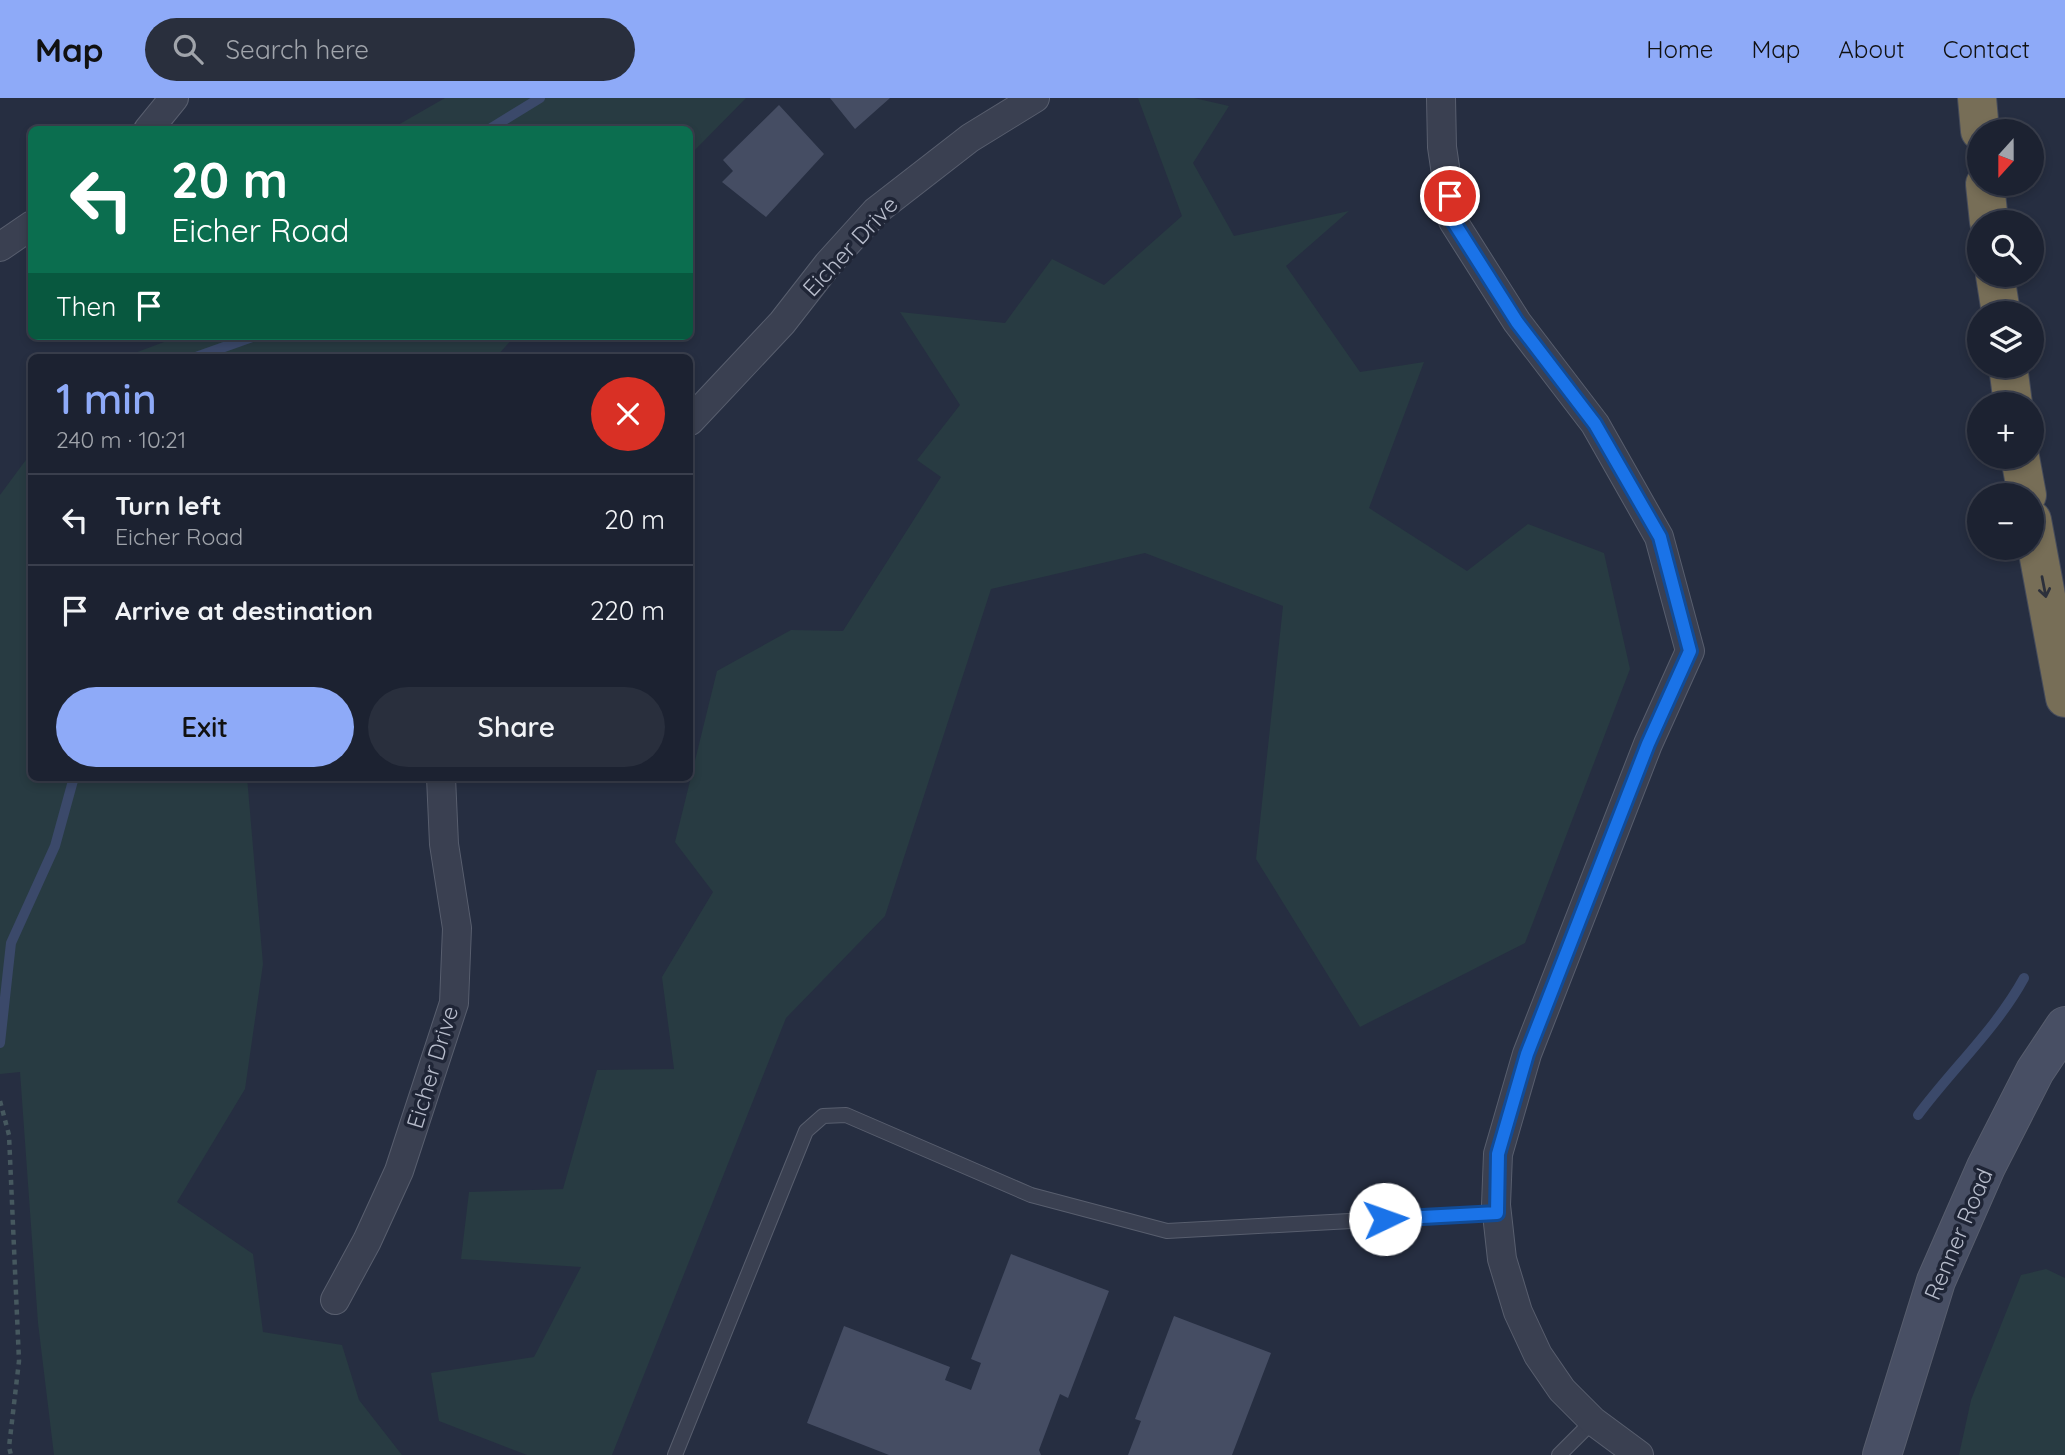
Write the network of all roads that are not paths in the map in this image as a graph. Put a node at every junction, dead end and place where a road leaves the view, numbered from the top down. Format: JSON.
{"nodes":[{"id":1,"x":174,"y":98,"type":"edge"},
{"id":2,"x":1035,"y":98,"type":"edge"},
{"id":3,"x":1441,"y":98,"type":"edge"},
{"id":4,"x":1977,"y":98,"type":"edge"},
{"id":5,"x":1979,"y":119,"type":"edge"},
{"id":6,"x":151,"y":126,"type":"edge"},
{"id":7,"x":28,"y":228,"type":"edge"},
{"id":8,"x":0,"y":247,"type":"edge"},
{"id":9,"x":693,"y":418,"type":"edge"},
{"id":10,"x":2039,"y":560,"type":"edge"},
{"id":11,"x":2065,"y":698,"type":"edge"},
{"id":12,"x":441,"y":781,"type":"edge"},
{"id":13,"x":2065,"y":1026,"type":"edge"},
{"id":14,"x":1497,"y":1213,"type":"junction"},
{"id":15,"x":335,"y":1300,"type":"dead end"},
{"id":16,"x":1593,"y":1422,"type":"junction"},
{"id":17,"x":675,"y":1455,"type":"edge"},
{"id":18,"x":1559,"y":1455,"type":"edge"},
{"id":19,"x":1639,"y":1455,"type":"edge"},
{"id":20,"x":1882,"y":1455,"type":"edge"}],
"edges":[{"from":1,"to":6,"type":"street"},
{"from":2,"to":9,"type":"street","name":"Eicher Drive"},
{"from":3,"to":14,"type":"street"},
{"from":4,"to":5,"type":"highway"},
{"from":7,"to":8,"type":"street"},
{"from":10,"to":11,"type":"highway","one_way":true},
{"from":12,"to":15,"type":"street","name":"Eicher Drive"},
{"from":13,"to":20,"type":"main road","name":"Renner Road"},
{"from":14,"to":16,"type":"street"},
{"from":14,"to":17,"type":"lane"},
{"from":16,"to":18,"type":"lane"},
{"from":16,"to":19,"type":"street"}]}
